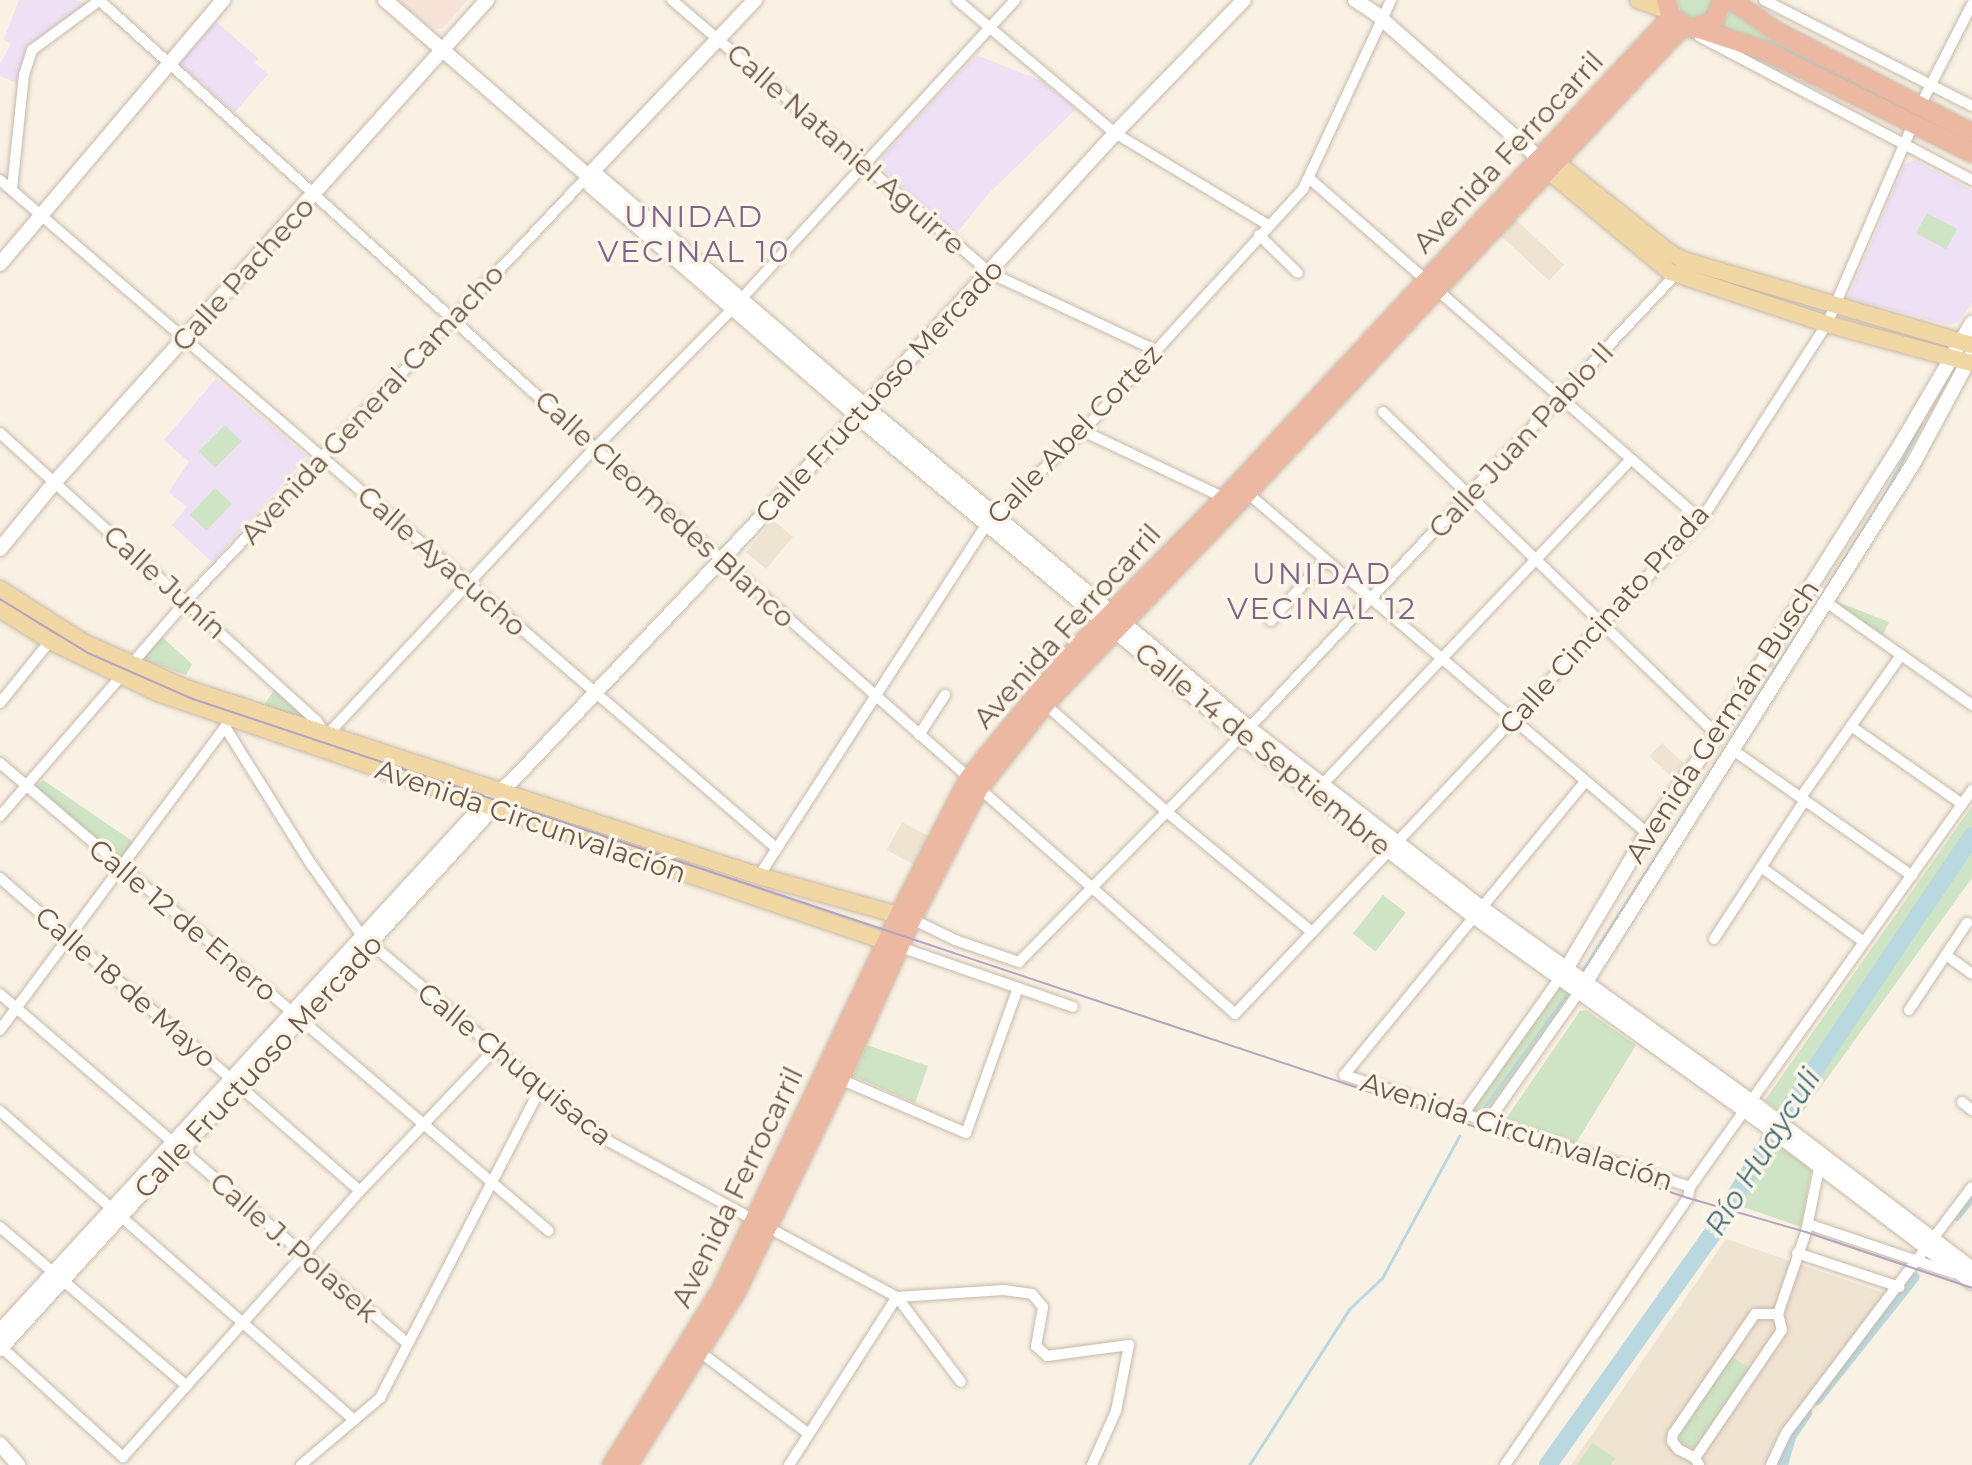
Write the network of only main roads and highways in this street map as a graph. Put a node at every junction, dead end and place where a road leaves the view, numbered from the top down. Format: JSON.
{"nodes":[{"id":1,"x":1638,"y":0,"type":"edge"},
{"id":2,"x":1722,"y":0,"type":"edge"},
{"id":3,"x":1732,"y":0,"type":"edge"},
{"id":4,"x":1679,"y":19,"type":"edge"},
{"id":5,"x":1917,"y":114,"type":"junction"},
{"id":6,"x":1972,"y":133,"type":"edge"},
{"id":7,"x":1972,"y":153,"type":"edge"},
{"id":8,"x":1543,"y":160,"type":"junction"},
{"id":9,"x":1680,"y":268,"type":"junction"},
{"id":10,"x":1966,"y":343,"type":"edge"},
{"id":11,"x":1965,"y":359,"type":"edge"},
{"id":12,"x":0,"y":589,"type":"edge"},
{"id":13,"x":0,"y":609,"type":"edge"},
{"id":14,"x":1113,"y":621,"type":"junction"},
{"id":15,"x":124,"y":671,"type":"junction"},
{"id":16,"x":974,"y":783,"type":"junction"},
{"id":17,"x":499,"y":796,"type":"junction"},
{"id":18,"x":906,"y":917,"type":"junction"},
{"id":19,"x":893,"y":944,"type":"junction"},
{"id":20,"x":761,"y":1223,"type":"junction"},
{"id":21,"x":695,"y":1348,"type":"junction"},
{"id":22,"x":612,"y":1465,"type":"edge"},
{"id":23,"x":628,"y":1465,"type":"edge"}],
"edges":[{"from":1,"to":4,"type":"main road"},
{"from":2,"to":4,"type":"highway","name":"Avenida Ferrocarril"},
{"from":3,"to":5,"type":"highway"},
{"from":4,"to":5,"type":"highway"},
{"from":4,"to":8,"type":"highway","name":"Avenida Ferrocarril"},
{"from":5,"to":6,"type":"highway"},
{"from":5,"to":7,"type":"highway"},
{"from":8,"to":9,"type":"main road"},
{"from":8,"to":14,"type":"highway","name":"Avenida Ferrocarril"},
{"from":9,"to":10,"type":"main road"},
{"from":9,"to":11,"type":"main road"},
{"from":12,"to":15,"type":"main road","name":"Avenida Circunvalación"},
{"from":13,"to":15,"type":"main road","name":"Avenida Circunvalación"},
{"from":14,"to":16,"type":"highway","name":"Avenida Ferrocarril"},
{"from":14,"to":16,"type":"highway","name":"Avenida Ferrocarril"},
{"from":15,"to":17,"type":"main road","name":"Avenida Circunvalación"},
{"from":15,"to":17,"type":"main road","name":"Avenida Circunvalación"},
{"from":16,"to":18,"type":"highway","name":"Avenida Ferrocarril"},
{"from":17,"to":18,"type":"main road","name":"Avenida Circunvalación"},
{"from":17,"to":19,"type":"main road","name":"Avenida Circunvalación"},
{"from":18,"to":19,"type":"highway","name":"Avenida Ferrocarril"},
{"from":19,"to":20,"type":"highway","name":"Avenida Ferrocarril"},
{"from":19,"to":20,"type":"highway","name":"Avenida Ferrocarril"},
{"from":20,"to":21,"type":"highway","name":"Avenida Ferrocarril"},
{"from":21,"to":22,"type":"highway","name":"Avenida Ferrocarril"},
{"from":21,"to":23,"type":"highway","name":"Avenida Ferrocarril"}]}
